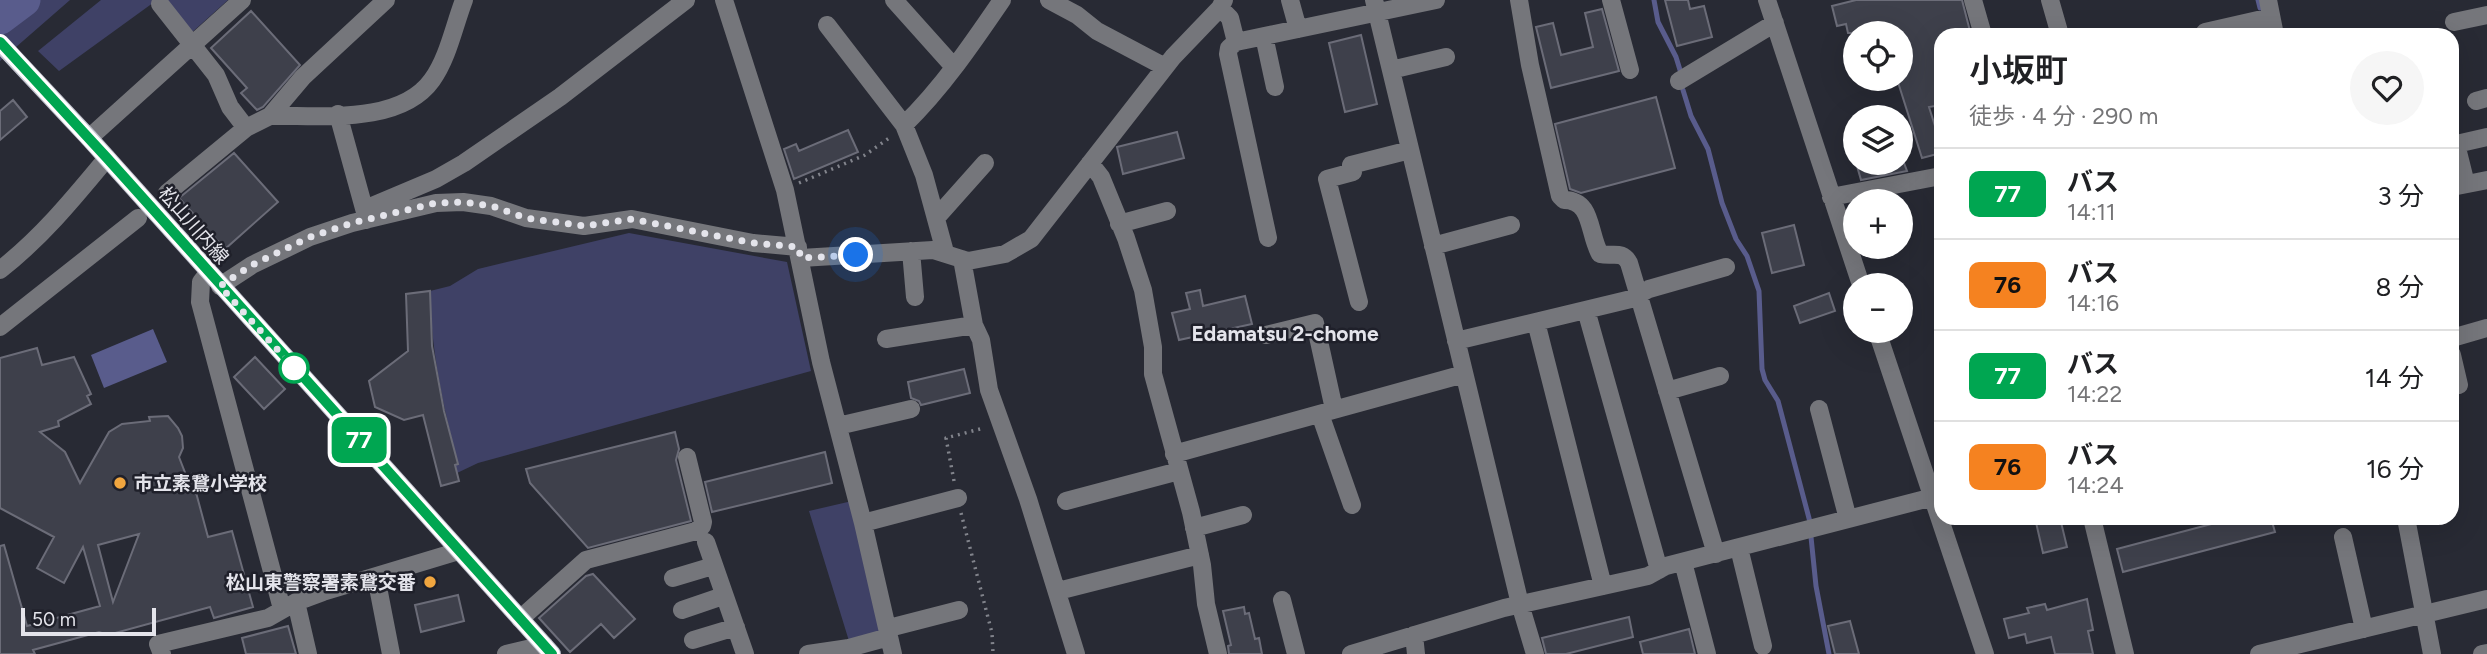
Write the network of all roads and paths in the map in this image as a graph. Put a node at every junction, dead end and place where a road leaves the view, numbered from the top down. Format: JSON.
{"nodes":[{"id":1,"x":242,"y":0,"type":"edge"},
{"id":2,"x":386,"y":0,"type":"edge"},
{"id":3,"x":464,"y":0,"type":"edge"},
{"id":4,"x":686,"y":0,"type":"edge"},
{"id":5,"x":724,"y":0,"type":"edge"},
{"id":6,"x":894,"y":0,"type":"edge"},
{"id":7,"x":1002,"y":0,"type":"edge"},
{"id":8,"x":1049,"y":0,"type":"edge"},
{"id":9,"x":1290,"y":0,"type":"edge"},
{"id":10,"x":1436,"y":0,"type":"edge"},
{"id":11,"x":1520,"y":0,"type":"edge"},
{"id":12,"x":1611,"y":0,"type":"edge"},
{"id":13,"x":1767,"y":0,"type":"edge"},
{"id":14,"x":1973,"y":0,"type":"edge"},
{"id":15,"x":2050,"y":0,"type":"edge"},
{"id":16,"x":160,"y":4,"type":"dead end"},
{"id":17,"x":1222,"y":4,"type":"edge"},
{"id":18,"x":1375,"y":6,"type":"edge"},
{"id":19,"x":2273,"y":11,"type":"edge"},
{"id":20,"x":2487,"y":15,"type":"edge"},
{"id":21,"x":2454,"y":22,"type":"dead end"},
{"id":22,"x":1775,"y":23,"type":"junction"},
{"id":23,"x":827,"y":25,"type":"dead end"},
{"id":24,"x":1981,"y":28,"type":"edge"},
{"id":25,"x":2058,"y":28,"type":"edge"},
{"id":26,"x":2220,"y":28,"type":"edge"},
{"id":27,"x":1298,"y":29,"type":"junction"},
{"id":28,"x":1264,"y":36,"type":"junction"},
{"id":29,"x":1236,"y":42,"type":"junction"},
{"id":30,"x":0,"y":43,"type":"edge"},
{"id":31,"x":193,"y":44,"type":"junction"},
{"id":32,"x":1446,"y":57,"type":"dead end"},
{"id":33,"x":954,"y":67,"type":"junction"},
{"id":34,"x":1165,"y":67,"type":"junction"},
{"id":35,"x":1391,"y":70,"type":"junction"},
{"id":36,"x":1630,"y":71,"type":"dead end"},
{"id":37,"x":1679,"y":81,"type":"dead end"},
{"id":38,"x":1275,"y":88,"type":"dead end"},
{"id":39,"x":338,"y":114,"type":"junction"},
{"id":40,"x":270,"y":117,"type":"junction"},
{"id":41,"x":904,"y":125,"type":"junction"},
{"id":42,"x":246,"y":128,"type":"junction"},
{"id":43,"x":2487,"y":137,"type":"edge"},
{"id":44,"x":89,"y":138,"type":"junction"},
{"id":45,"x":2459,"y":144,"type":"edge"},
{"id":46,"x":1410,"y":150,"type":"junction"},
{"id":47,"x":107,"y":158,"type":"junction"},
{"id":48,"x":985,"y":163,"type":"dead end"},
{"id":49,"x":1090,"y":163,"type":"junction"},
{"id":50,"x":1934,"y":177,"type":"edge"},
{"id":51,"x":2487,"y":180,"type":"edge"},
{"id":52,"x":2459,"y":186,"type":"edge"},
{"id":53,"x":785,"y":190,"type":"junction"},
{"id":54,"x":167,"y":193,"type":"dead end"},
{"id":55,"x":1831,"y":197,"type":"junction"},
{"id":56,"x":1167,"y":211,"type":"dead end"},
{"id":57,"x":366,"y":216,"type":"junction"},
{"id":58,"x":138,"y":218,"type":"dead end"},
{"id":59,"x":936,"y":218,"type":"junction"},
{"id":60,"x":1119,"y":224,"type":"junction"},
{"id":61,"x":1511,"y":225,"type":"dead end"},
{"id":62,"x":1268,"y":238,"type":"dead end"},
{"id":63,"x":1433,"y":246,"type":"junction"},
{"id":64,"x":911,"y":251,"type":"junction"},
{"id":65,"x":800,"y":252,"type":"junction"},
{"id":66,"x":953,"y":255,"type":"junction"},
{"id":67,"x":1726,"y":267,"type":"dead end"},
{"id":68,"x":0,"y":270,"type":"edge"},
{"id":69,"x":1857,"y":273,"type":"edge"},
{"id":70,"x":214,"y":280,"type":"junction"},
{"id":71,"x":1639,"y":294,"type":"junction"},
{"id":72,"x":915,"y":297,"type":"dead end"},
{"id":73,"x":1359,"y":302,"type":"dead end"},
{"id":74,"x":1586,"y":310,"type":"junction"},
{"id":75,"x":7,"y":315,"type":"edge"},
{"id":76,"x":1536,"y":322,"type":"junction"},
{"id":77,"x":974,"y":325,"type":"junction"},
{"id":78,"x":0,"y":327,"type":"edge"},
{"id":79,"x":2487,"y":328,"type":"edge"},
{"id":80,"x":1266,"y":335,"type":"dead end"},
{"id":81,"x":2459,"y":336,"type":"edge"},
{"id":82,"x":886,"y":339,"type":"dead end"},
{"id":83,"x":1456,"y":341,"type":"junction"},
{"id":84,"x":1881,"y":343,"type":"edge"},
{"id":85,"x":1464,"y":374,"type":"junction"},
{"id":86,"x":1720,"y":376,"type":"dead end"},
{"id":87,"x":1667,"y":391,"type":"junction"},
{"id":88,"x":911,"y":409,"type":"dead end"},
{"id":89,"x":1819,"y":409,"type":"dead end"},
{"id":90,"x":1327,"y":412,"type":"junction"},
{"id":91,"x":1000,"y":424,"type":"junction"},
{"id":92,"x":838,"y":426,"type":"junction"},
{"id":93,"x":687,"y":457,"type":"dead end"},
{"id":94,"x":1177,"y":463,"type":"junction"},
{"id":95,"x":1934,"y":488,"type":"edge"},
{"id":96,"x":1934,"y":497,"type":"edge"},
{"id":97,"x":958,"y":498,"type":"junction"},
{"id":98,"x":1066,"y":501,"type":"dead end"},
{"id":99,"x":1352,"y":505,"type":"dead end"},
{"id":100,"x":1243,"y":515,"type":"dead end"},
{"id":101,"x":1848,"y":519,"type":"junction"},
{"id":102,"x":863,"y":523,"type":"junction"},
{"id":103,"x":1946,"y":525,"type":"edge"},
{"id":104,"x":2094,"y":525,"type":"edge"},
{"id":105,"x":2407,"y":525,"type":"edge"},
{"id":106,"x":1194,"y":527,"type":"junction"},
{"id":107,"x":2343,"y":537,"type":"dead end"},
{"id":108,"x":706,"y":542,"type":"dead end"},
{"id":109,"x":1739,"y":548,"type":"junction"},
{"id":110,"x":459,"y":551,"type":"junction"},
{"id":111,"x":1716,"y":554,"type":"junction"},
{"id":112,"x":1200,"y":555,"type":"junction"},
{"id":113,"x":1683,"y":562,"type":"junction"},
{"id":114,"x":713,"y":566,"type":"junction"},
{"id":115,"x":1659,"y":570,"type":"junction"},
{"id":116,"x":376,"y":577,"type":"junction"},
{"id":117,"x":673,"y":578,"type":"dead end"},
{"id":118,"x":1603,"y":586,"type":"junction"},
{"id":119,"x":1058,"y":591,"type":"junction"},
{"id":120,"x":723,"y":596,"type":"junction"},
{"id":121,"x":2487,"y":599,"type":"edge"},
{"id":122,"x":1282,"y":600,"type":"dead end"},
{"id":123,"x":1520,"y":604,"type":"junction"},
{"id":124,"x":289,"y":606,"type":"junction"},
{"id":125,"x":682,"y":610,"type":"dead end"},
{"id":126,"x":959,"y":610,"type":"dead end"},
{"id":127,"x":2423,"y":615,"type":"junction"},
{"id":128,"x":520,"y":619,"type":"junction"},
{"id":129,"x":736,"y":627,"type":"junction"},
{"id":130,"x":2364,"y":629,"type":"junction"},
{"id":131,"x":1414,"y":635,"type":"junction"},
{"id":132,"x":693,"y":640,"type":"dead end"},
{"id":133,"x":890,"y":640,"type":"edge"},
{"id":134,"x":1763,"y":646,"type":"dead end"},
{"id":135,"x":548,"y":649,"type":"edge"},
{"id":136,"x":2487,"y":653,"type":"edge"},
{"id":137,"x":162,"y":654,"type":"edge"},
{"id":138,"x":308,"y":654,"type":"edge"},
{"id":139,"x":391,"y":654,"type":"edge"},
{"id":140,"x":506,"y":654,"type":"edge"},
{"id":141,"x":745,"y":654,"type":"edge"},
{"id":142,"x":808,"y":654,"type":"edge"},
{"id":143,"x":993,"y":654,"type":"edge"},
{"id":144,"x":1076,"y":654,"type":"edge"},
{"id":145,"x":1219,"y":654,"type":"edge"},
{"id":146,"x":1296,"y":654,"type":"edge"},
{"id":147,"x":1351,"y":654,"type":"edge"},
{"id":148,"x":1416,"y":654,"type":"edge"},
{"id":149,"x":1535,"y":654,"type":"edge"},
{"id":150,"x":1707,"y":654,"type":"edge"},
{"id":151,"x":1985,"y":654,"type":"edge"},
{"id":152,"x":2125,"y":654,"type":"edge"},
{"id":153,"x":2259,"y":654,"type":"edge"},
{"id":154,"x":2432,"y":654,"type":"edge"},
{"id":155,"x":2482,"y":654,"type":"edge"}],
"edges":[{"from":1,"to":31,"type":"street"},
{"from":2,"to":40,"type":"street"},
{"from":3,"to":39,"type":"street"},
{"from":4,"to":57,"type":"street"},
{"from":5,"to":53,"type":"street"},
{"from":6,"to":33,"type":"street"},
{"from":7,"to":33,"type":"street"},
{"from":8,"to":34,"type":"street"},
{"from":9,"to":27,"type":"street"},
{"from":10,"to":18,"type":"street"},
{"from":11,"to":71,"type":"street"},
{"from":12,"to":36,"type":"street"},
{"from":13,"to":22,"type":"street"},
{"from":14,"to":24,"type":"street"},
{"from":15,"to":25,"type":"street"},
{"from":16,"to":31,"type":"street"},
{"from":17,"to":29,"type":"street"},
{"from":17,"to":34,"type":"street"},
{"from":18,"to":27,"type":"street"},
{"from":18,"to":35,"type":"street"},
{"from":19,"to":26,"type":"street"},
{"from":20,"to":21,"type":"street"},
{"from":22,"to":37,"type":"street"},
{"from":22,"to":55,"type":"street"},
{"from":23,"to":41,"type":"street"},
{"from":27,"to":28,"type":"street"},
{"from":28,"to":29,"type":"street"},
{"from":28,"to":38,"type":"street"},
{"from":29,"to":62,"type":"street"},
{"from":30,"to":44,"type":"main road","name":"松山川内線"},
{"from":31,"to":42,"type":"street"},
{"from":31,"to":44,"type":"street"},
{"from":32,"to":35,"type":"street"},
{"from":33,"to":41,"type":"street"},
{"from":34,"to":49,"type":"street"},
{"from":35,"to":46,"type":"street"},
{"from":39,"to":40,"type":"street"},
{"from":39,"to":57,"type":"street"},
{"from":40,"to":42,"type":"street"},
{"from":41,"to":53,"type":"path"},
{"from":41,"to":59,"type":"street"},
{"from":42,"to":54,"type":"street"},
{"from":43,"to":45,"type":"street"},
{"from":44,"to":47,"type":"main road","name":"松山川内線"},
{"from":46,"to":63,"type":"street"},
{"from":46,"to":73,"type":"street"},
{"from":47,"to":68,"type":"street"},
{"from":47,"to":70,"type":"main road","name":"松山川内線"},
{"from":48,"to":59,"type":"street"},
{"from":49,"to":60,"type":"street"},
{"from":49,"to":66,"type":"street"},
{"from":50,"to":55,"type":"street"},
{"from":51,"to":52,"type":"street"},
{"from":53,"to":65,"type":"street"},
{"from":55,"to":69,"type":"street"},
{"from":56,"to":60,"type":"street"},
{"from":57,"to":65,"type":"street"},
{"from":57,"to":70,"type":"street"},
{"from":58,"to":75,"type":"street"},
{"from":59,"to":66,"type":"street"},
{"from":60,"to":94,"type":"street"},
{"from":61,"to":63,"type":"street"},
{"from":63,"to":83,"type":"street"},
{"from":64,"to":65,"type":"street"},
{"from":64,"to":66,"type":"street"},
{"from":64,"to":72,"type":"street"},
{"from":65,"to":92,"type":"street"},
{"from":66,"to":77,"type":"street"},
{"from":67,"to":71,"type":"street"},
{"from":70,"to":110,"type":"main road","name":"松山川内線"},
{"from":70,"to":124,"type":"street"},
{"from":71,"to":74,"type":"street"},
{"from":71,"to":87,"type":"street"},
{"from":74,"to":76,"type":"street"},
{"from":74,"to":115,"type":"street"},
{"from":75,"to":78,"type":"street"},
{"from":76,"to":83,"type":"street"},
{"from":76,"to":118,"type":"street"},
{"from":77,"to":82,"type":"street"},
{"from":77,"to":91,"type":"street"},
{"from":79,"to":81,"type":"street"},
{"from":80,"to":90,"type":"street"},
{"from":83,"to":85,"type":"street"},
{"from":84,"to":95,"type":"street"},
{"from":85,"to":90,"type":"street"},
{"from":85,"to":123,"type":"street"},
{"from":86,"to":87,"type":"street"},
{"from":87,"to":111,"type":"street"},
{"from":88,"to":92,"type":"street"},
{"from":89,"to":101,"type":"street"},
{"from":90,"to":94,"type":"street"},
{"from":90,"to":99,"type":"street"},
{"from":91,"to":97,"type":"path"},
{"from":91,"to":119,"type":"street"},
{"from":92,"to":102,"type":"street"},
{"from":93,"to":128,"type":"street"},
{"from":94,"to":98,"type":"street"},
{"from":94,"to":106,"type":"street"},
{"from":96,"to":101,"type":"street"},
{"from":97,"to":102,"type":"street"},
{"from":97,"to":143,"type":"path"},
{"from":100,"to":106,"type":"street"},
{"from":101,"to":109,"type":"street"},
{"from":102,"to":133,"type":"street"},
{"from":103,"to":151,"type":"street"},
{"from":104,"to":152,"type":"street"},
{"from":105,"to":127,"type":"street"},
{"from":106,"to":112,"type":"street"},
{"from":107,"to":130,"type":"street"},
{"from":108,"to":114,"type":"street"},
{"from":109,"to":111,"type":"street"},
{"from":109,"to":134,"type":"street"},
{"from":110,"to":116,"type":"street"},
{"from":110,"to":128,"type":"main road","name":"松山川内線"},
{"from":111,"to":113,"type":"street"},
{"from":112,"to":119,"type":"street"},
{"from":112,"to":145,"type":"street"},
{"from":113,"to":115,"type":"street"},
{"from":113,"to":150,"type":"street"},
{"from":114,"to":117,"type":"street"},
{"from":114,"to":120,"type":"street"},
{"from":115,"to":118,"type":"street"},
{"from":116,"to":124,"type":"street"},
{"from":116,"to":139,"type":"street"},
{"from":118,"to":123,"type":"street"},
{"from":119,"to":144,"type":"street"},
{"from":120,"to":125,"type":"street"},
{"from":120,"to":129,"type":"street"},
{"from":121,"to":127,"type":"street"},
{"from":122,"to":146,"type":"street"},
{"from":123,"to":131,"type":"street"},
{"from":123,"to":149,"type":"street"},
{"from":124,"to":137,"type":"street"},
{"from":124,"to":138,"type":"street"},
{"from":126,"to":133,"type":"street"},
{"from":127,"to":130,"type":"street"},
{"from":127,"to":154,"type":"street"},
{"from":128,"to":135,"type":"main road","name":"松山川内線"},
{"from":129,"to":132,"type":"street"},
{"from":129,"to":141,"type":"street"},
{"from":130,"to":153,"type":"street"},
{"from":131,"to":147,"type":"street"},
{"from":131,"to":148,"type":"street"},
{"from":133,"to":142,"type":"street"},
{"from":135,"to":140,"type":"street"},
{"from":136,"to":155,"type":"street"}]}
